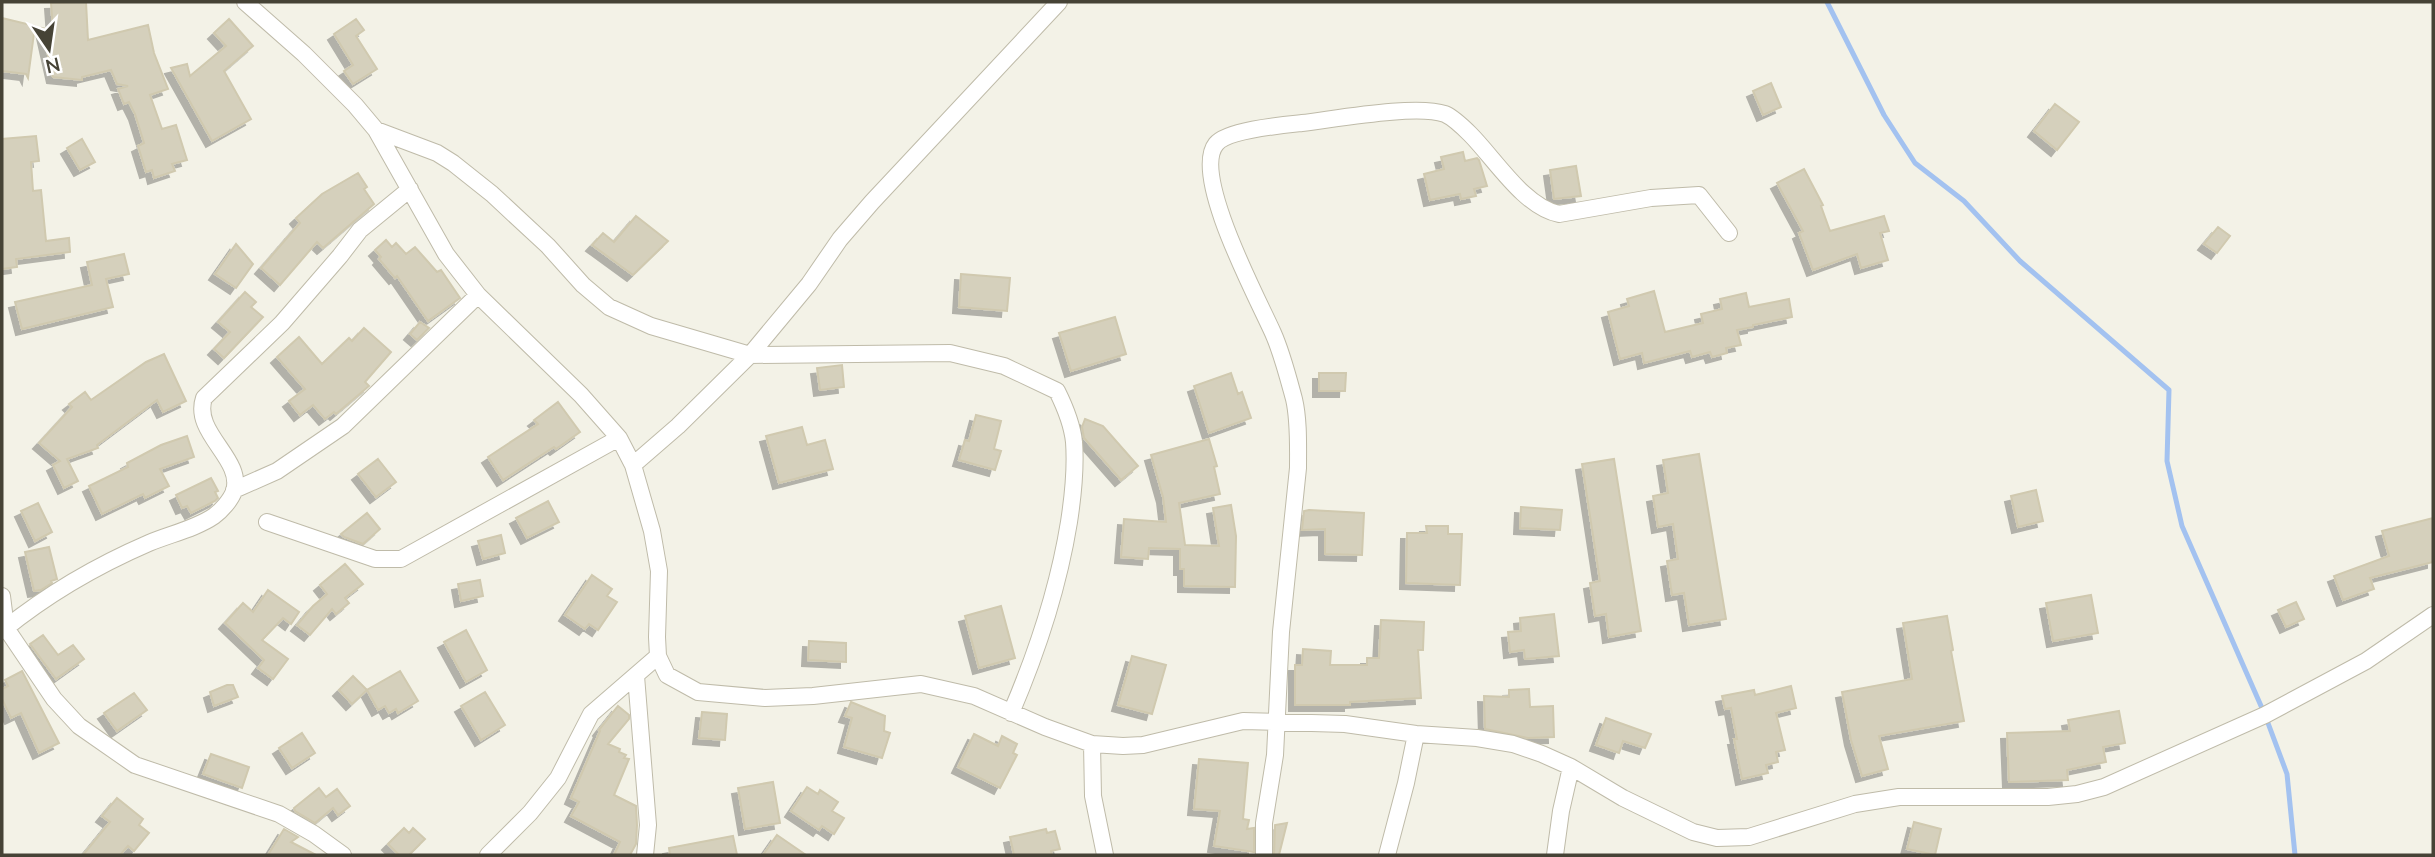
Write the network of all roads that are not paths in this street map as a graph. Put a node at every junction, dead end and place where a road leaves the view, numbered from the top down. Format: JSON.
{"nodes":[{"id":1,"x":245,"y":2,"type":"edge"},
{"id":2,"x":1059,"y":2,"type":"edge"},
{"id":3,"x":376,"y":130,"type":"junction"},
{"id":4,"x":411,"y":189,"type":"junction"},
{"id":5,"x":1730,"y":233,"type":"dead end"},
{"id":6,"x":478,"y":295,"type":"junction"},
{"id":7,"x":750,"y":355,"type":"junction"},
{"id":8,"x":619,"y":438,"type":"junction"},
{"id":9,"x":633,"y":465,"type":"junction"},
{"id":10,"x":234,"y":490,"type":"junction"},
{"id":11,"x":267,"y":522,"type":"dead end"},
{"id":12,"x":2,"y":596,"type":"edge"},
{"id":13,"x":2433,"y":615,"type":"edge"},
{"id":14,"x":4,"y":630,"type":"edge"},
{"id":15,"x":658,"y":656,"type":"junction"},
{"id":16,"x":636,"y":676,"type":"junction"},
{"id":17,"x":1011,"y":713,"type":"junction"},
{"id":18,"x":1277,"y":723,"type":"junction"},
{"id":19,"x":1416,"y":734,"type":"junction"},
{"id":20,"x":1093,"y":744,"type":"junction"},
{"id":21,"x":1571,"y":767,"type":"junction"},
{"id":22,"x":343,"y":855,"type":"edge"},
{"id":23,"x":488,"y":855,"type":"edge"},
{"id":24,"x":645,"y":855,"type":"edge"},
{"id":25,"x":1105,"y":855,"type":"edge"},
{"id":26,"x":1264,"y":855,"type":"edge"},
{"id":27,"x":1387,"y":855,"type":"edge"},
{"id":28,"x":1555,"y":855,"type":"edge"}],
"edges":[{"from":1,"to":3,"type":"street"},
{"from":2,"to":7,"type":"street"},
{"from":3,"to":4,"type":"street"},
{"from":3,"to":7,"type":"street"},
{"from":4,"to":6,"type":"street"},
{"from":4,"to":10,"type":"street"},
{"from":5,"to":18,"type":"street"},
{"from":6,"to":8,"type":"street"},
{"from":6,"to":10,"type":"street"},
{"from":7,"to":9,"type":"street"},
{"from":7,"to":17,"type":"street"},
{"from":8,"to":9,"type":"street"},
{"from":8,"to":11,"type":"street"},
{"from":9,"to":15,"type":"street"},
{"from":10,"to":14,"type":"street"},
{"from":12,"to":14,"type":"street"},
{"from":13,"to":21,"type":"street"},
{"from":14,"to":22,"type":"street"},
{"from":15,"to":16,"type":"street"},
{"from":15,"to":17,"type":"street"},
{"from":16,"to":23,"type":"street"},
{"from":16,"to":24,"type":"street"},
{"from":17,"to":20,"type":"street"},
{"from":18,"to":19,"type":"street"},
{"from":18,"to":20,"type":"street"},
{"from":18,"to":26,"type":"street"},
{"from":19,"to":21,"type":"street"},
{"from":19,"to":27,"type":"street"},
{"from":20,"to":25,"type":"street"},
{"from":21,"to":28,"type":"street"}]}
